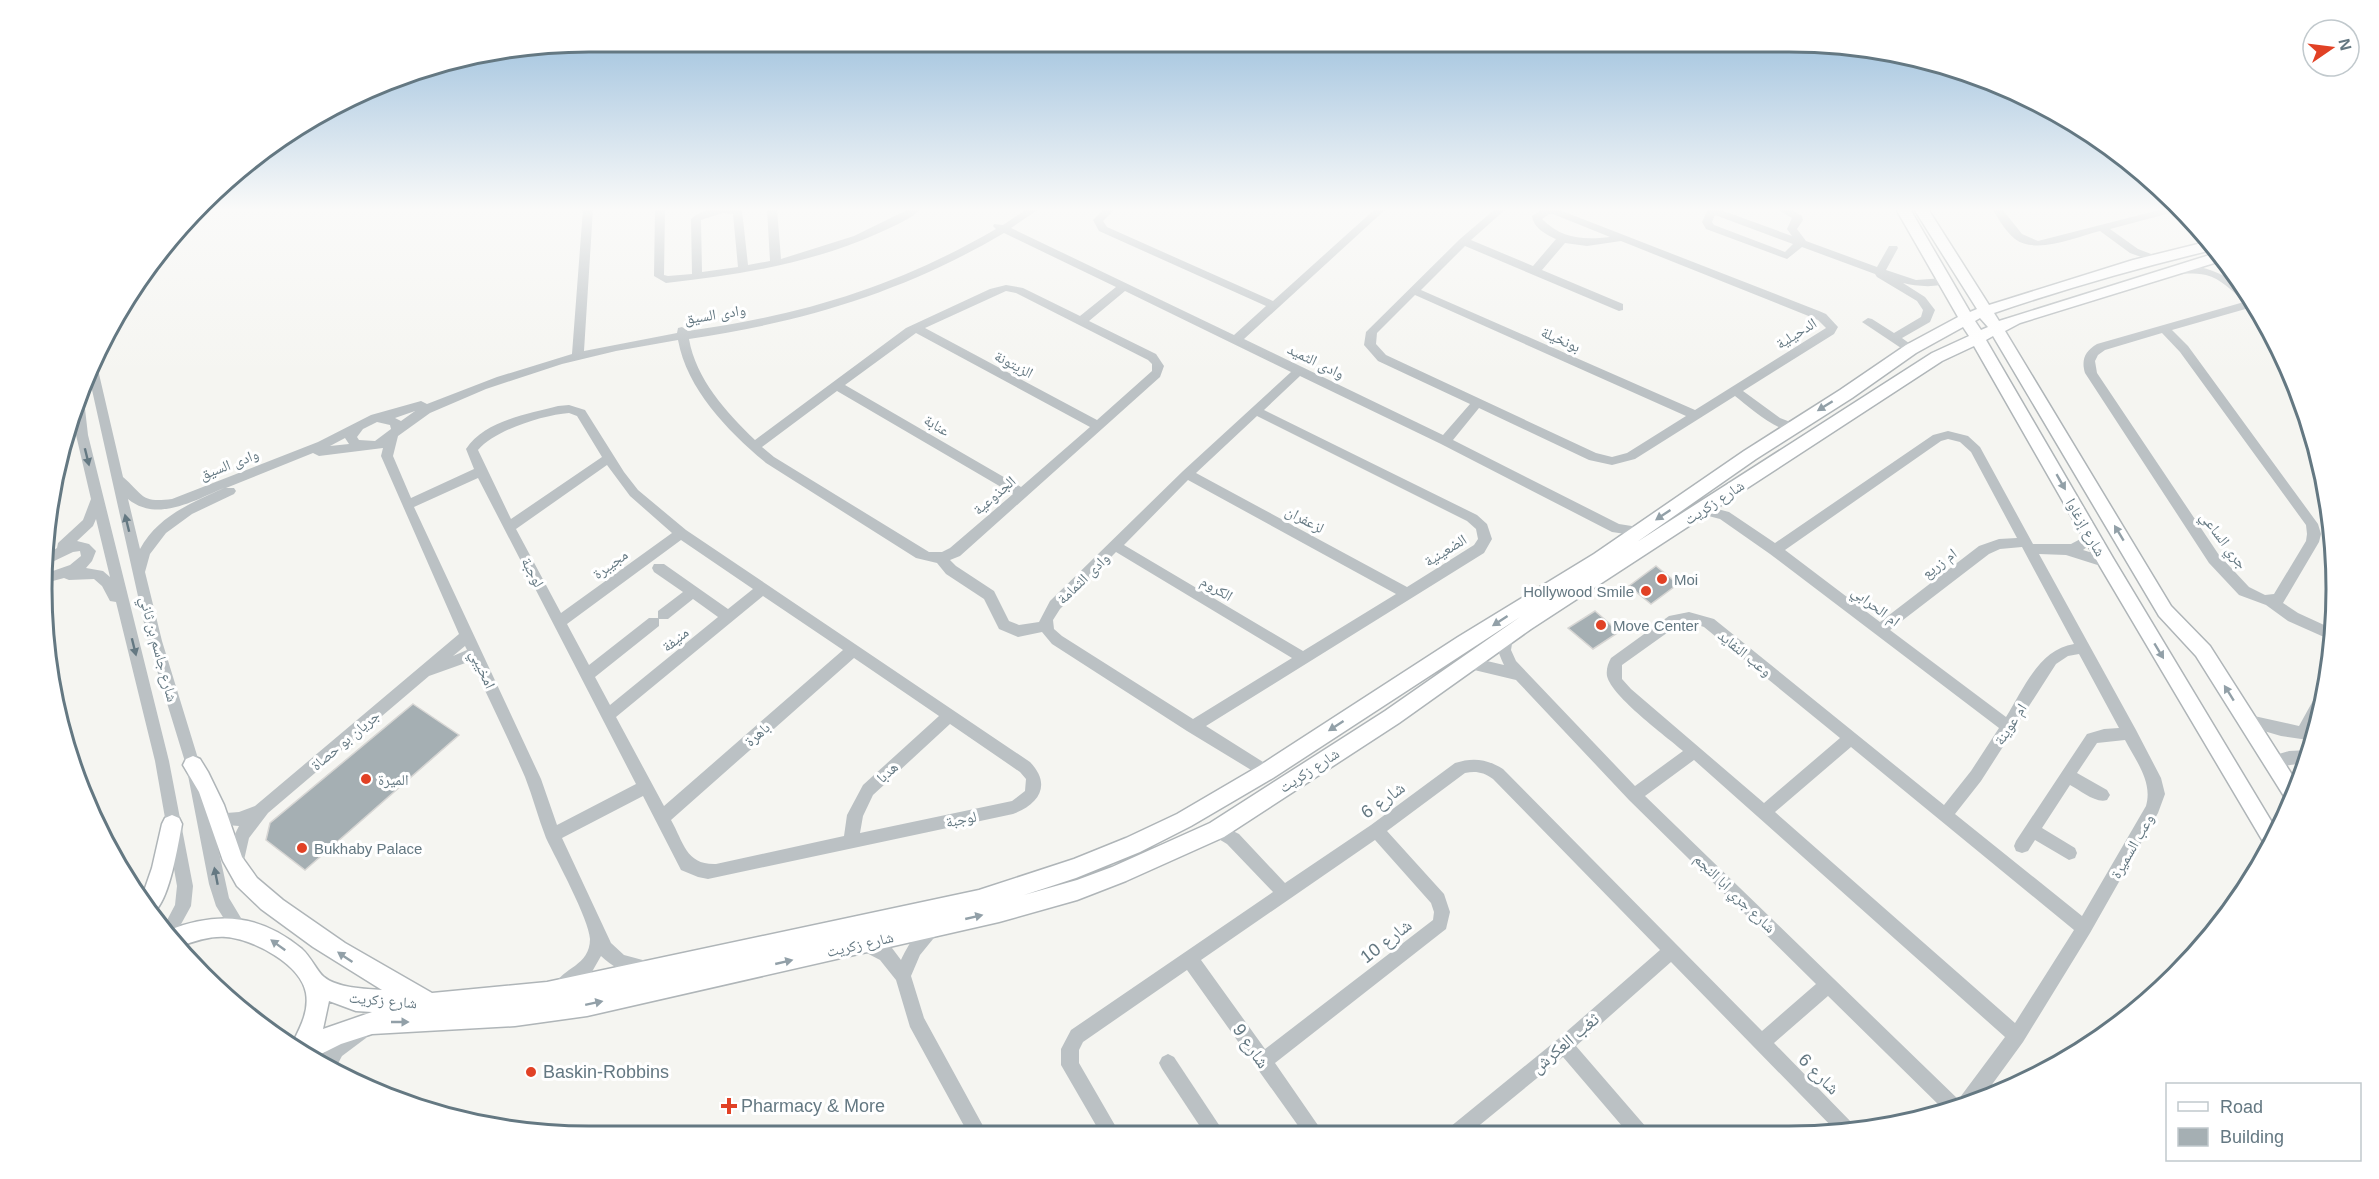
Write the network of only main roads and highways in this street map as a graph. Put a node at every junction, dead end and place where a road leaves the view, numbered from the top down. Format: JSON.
{"nodes":[{"id":1,"x":1934,"y":264,"type":"edge"},
{"id":2,"x":1942,"y":264,"type":"edge"},
{"id":3,"x":1955,"y":264,"type":"edge"},
{"id":4,"x":2121,"y":264,"type":"edge"},
{"id":5,"x":2187,"y":264,"type":"edge"},
{"id":6,"x":2098,"y":275,"type":"junction"},
{"id":7,"x":1947,"y":287,"type":"junction"},
{"id":8,"x":1973,"y":292,"type":"junction"},
{"id":9,"x":2026,"y":297,"type":"junction"},
{"id":10,"x":2015,"y":320,"type":"junction"},
{"id":11,"x":1980,"y":324,"type":"junction"},
{"id":12,"x":1945,"y":330,"type":"junction"},
{"id":13,"x":1936,"y":357,"type":"junction"},
{"id":14,"x":1989,"y":359,"type":"junction"},
{"id":15,"x":2016,"y":361,"type":"junction"},
{"id":16,"x":1855,"y":409,"type":"junction"},
{"id":17,"x":2084,"y":475,"type":"junction"},
{"id":18,"x":193,"y":765,"type":"road end"},
{"id":19,"x":2289,"y":787,"type":"edge"},
{"id":20,"x":172,"y":824,"type":"road end"},
{"id":21,"x":2268,"y":834,"type":"edge"},
{"id":22,"x":151,"y":900,"type":"edge"},
{"id":23,"x":180,"y":937,"type":"edge"},
{"id":24,"x":315,"y":986,"type":"junction"},
{"id":25,"x":433,"y":1004,"type":"junction"},
{"id":26,"x":305,"y":1045,"type":"edge"},
{"id":27,"x":308,"y":1047,"type":"edge"}],
"edges":[{"from":1,"to":7,"type":"main road","name":"شارع إزغاوا"},
{"from":2,"to":11,"type":"main road"},
{"from":3,"to":8,"type":"main road","name":"شارع إزغاوا"},
{"from":4,"to":6,"type":"main road","name":"شارع زكريت"},
{"from":5,"to":10,"type":"main road","name":"شارع زكريت"},
{"from":6,"to":9,"type":"main road","name":"شارع زكريت"},
{"from":6,"to":11,"type":"main road"},
{"from":7,"to":11,"type":"main road","name":"شارع إزغاوا"},
{"from":7,"to":12,"type":"main road"},
{"from":8,"to":9,"type":"main road"},
{"from":8,"to":11,"type":"main road","name":"شارع إزغاوا"},
{"from":9,"to":11,"type":"main road","name":"شارع زكريت"},
{"from":10,"to":11,"type":"main road","name":"شارع زكريت"},
{"from":10,"to":15,"type":"main road"},
{"from":11,"to":12,"type":"main road","name":"شارع زكريت"},
{"from":11,"to":13,"type":"main road","name":"شارع زكريت"},
{"from":11,"to":14,"type":"main road","name":"شارع إزغاوا"},
{"from":11,"to":15,"type":"main road","name":"شارع إزغاوا"},
{"from":11,"to":16,"type":"main road"},
{"from":11,"to":17,"type":"main road"},
{"from":12,"to":25,"type":"main road","name":"شارع زكريت","one_way":true},
{"from":13,"to":14,"type":"main road"},
{"from":13,"to":16,"type":"main road","name":"شارع زكريت"},
{"from":14,"to":21,"type":"main road","name":"شارع إزغاوا","one_way":true},
{"from":15,"to":17,"type":"main road","name":"شارع إزغاوا"},
{"from":27,"to":16,"type":"main road","name":"شارع زكريت","one_way":true},
{"from":19,"to":17,"type":"main road","name":"شارع إزغاوا","one_way":true},
{"from":25,"to":18,"type":"main road","one_way":true},
{"from":20,"to":22,"type":"main road"},
{"from":24,"to":23,"type":"main road","one_way":true},
{"from":24,"to":25,"type":"main road","name":"شارع زكريت"},
{"from":24,"to":26,"type":"main road"}]}
